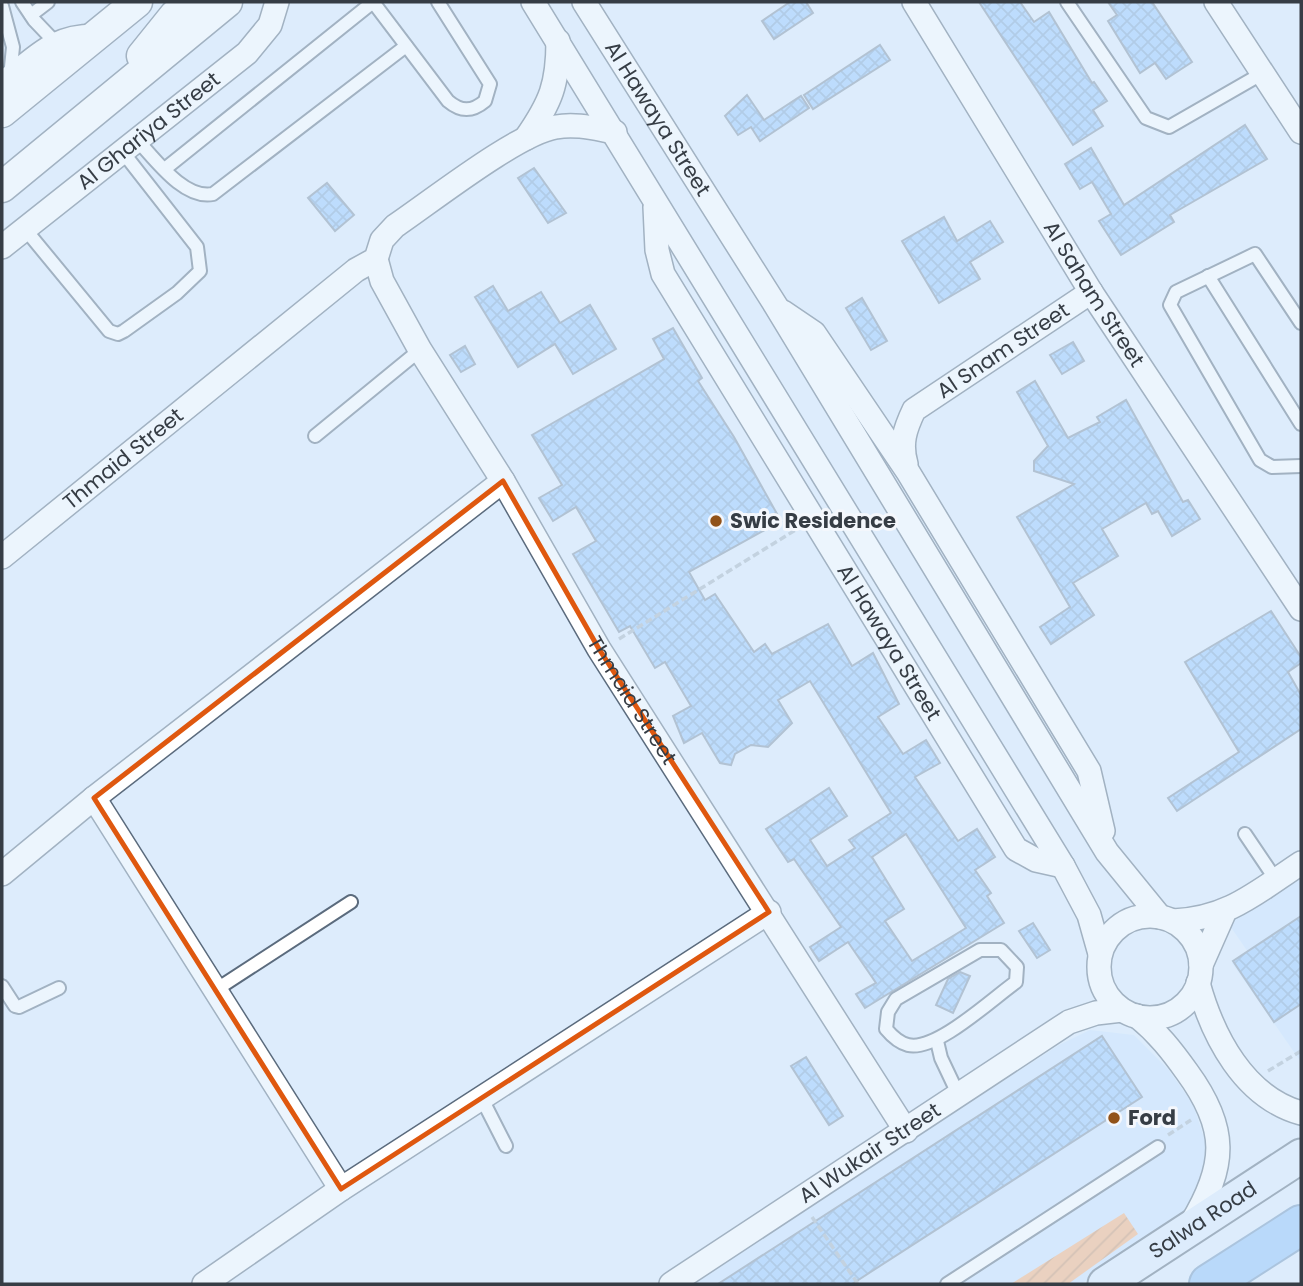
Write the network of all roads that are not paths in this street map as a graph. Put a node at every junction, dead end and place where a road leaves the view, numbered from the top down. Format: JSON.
{"nodes":[{"id":1,"x":22,"y":2,"type":"edge"},
{"id":2,"x":48,"y":2,"type":"edge"},
{"id":3,"x":138,"y":2,"type":"edge"},
{"id":4,"x":190,"y":2,"type":"edge"},
{"id":5,"x":227,"y":2,"type":"edge"},
{"id":6,"x":278,"y":2,"type":"edge"},
{"id":7,"x":373,"y":2,"type":"edge"},
{"id":8,"x":438,"y":2,"type":"edge"},
{"id":9,"x":533,"y":2,"type":"edge"},
{"id":10,"x":584,"y":2,"type":"edge"},
{"id":11,"x":914,"y":2,"type":"edge"},
{"id":12,"x":1067,"y":2,"type":"edge"},
{"id":13,"x":1216,"y":2,"type":"edge"},
{"id":14,"x":2,"y":6,"type":"edge"},
{"id":15,"x":31,"y":15,"type":"junction"},
{"id":16,"x":97,"y":36,"type":"junction"},
{"id":17,"x":558,"y":41,"type":"junction"},
{"id":18,"x":55,"y":42,"type":"junction"},
{"id":19,"x":405,"y":46,"type":"junction"},
{"id":20,"x":1263,"y":73,"type":"junction"},
{"id":21,"x":6,"y":81,"type":"edge"},
{"id":22,"x":108,"y":100,"type":"junction"},
{"id":23,"x":2,"y":113,"type":"edge"},
{"id":24,"x":615,"y":132,"type":"junction"},
{"id":25,"x":1301,"y":132,"type":"edge"},
{"id":26,"x":526,"y":138,"type":"junction"},
{"id":27,"x":130,"y":145,"type":"junction"},
{"id":28,"x":166,"y":169,"type":"junction"},
{"id":29,"x":2,"y":187,"type":"edge"},
{"id":30,"x":654,"y":204,"type":"junction"},
{"id":31,"x":24,"y":229,"type":"junction"},
{"id":32,"x":2,"y":247,"type":"edge"},
{"id":33,"x":376,"y":259,"type":"junction"},
{"id":34,"x":1208,"y":276,"type":"junction"},
{"id":35,"x":1091,"y":292,"type":"junction"},
{"id":36,"x":776,"y":306,"type":"junction"},
{"id":37,"x":1301,"y":323,"type":"edge"},
{"id":38,"x":420,"y":350,"type":"junction"},
{"id":39,"x":859,"y":395,"type":"junction"},
{"id":40,"x":914,"y":410,"type":"junction"},
{"id":41,"x":1301,"y":424,"type":"edge"},
{"id":42,"x":315,"y":436,"type":"dead end"},
{"id":43,"x":1301,"y":466,"type":"edge"},
{"id":44,"x":908,"y":472,"type":"junction"},
{"id":45,"x":503,"y":481,"type":"junction"},
{"id":46,"x":2,"y":556,"type":"edge"},
{"id":47,"x":1293,"y":576,"type":"edge"},
{"id":48,"x":1301,"y":609,"type":"edge"},
{"id":49,"x":94,"y":798,"type":"junction"},
{"id":50,"x":1245,"y":834,"type":"dead end"},
{"id":51,"x":1107,"y":852,"type":"junction"},
{"id":52,"x":1301,"y":863,"type":"edge"},
{"id":53,"x":1063,"y":866,"type":"junction"},
{"id":54,"x":2,"y":874,"type":"edge"},
{"id":55,"x":1276,"y":880,"type":"junction"},
{"id":56,"x":352,"y":902,"type":"dead end"},
{"id":57,"x":769,"y":912,"type":"junction"},
{"id":58,"x":1224,"y":913,"type":"junction"},
{"id":59,"x":1166,"y":919,"type":"junction"},
{"id":60,"x":1100,"y":965,"type":"junction"},
{"id":61,"x":1200,"y":974,"type":"junction"},
{"id":62,"x":2,"y":986,"type":"edge"},
{"id":63,"x":59,"y":988,"type":"dead end"},
{"id":64,"x":214,"y":992,"type":"junction"},
{"id":65,"x":1130,"y":1013,"type":"junction"},
{"id":66,"x":1069,"y":1022,"type":"junction"},
{"id":67,"x":937,"y":1041,"type":"junction"},
{"id":68,"x":960,"y":1096,"type":"junction"},
{"id":69,"x":481,"y":1097,"type":"junction"},
{"id":70,"x":1301,"y":1113,"type":"edge"},
{"id":71,"x":906,"y":1131,"type":"junction"},
{"id":72,"x":506,"y":1146,"type":"dead end"},
{"id":73,"x":1158,"y":1147,"type":"road end"},
{"id":74,"x":1301,"y":1156,"type":"edge"},
{"id":75,"x":341,"y":1189,"type":"junction"},
{"id":76,"x":1301,"y":1225,"type":"edge"},
{"id":77,"x":1187,"y":1231,"type":"junction"},
{"id":78,"x":204,"y":1284,"type":"edge"},
{"id":79,"x":671,"y":1284,"type":"edge"},
{"id":80,"x":947,"y":1284,"type":"edge"},
{"id":81,"x":1105,"y":1284,"type":"edge"},
{"id":82,"x":1209,"y":1284,"type":"edge"}],
"edges":[{"from":1,"to":15,"type":"lane"},
{"from":2,"to":15,"type":"lane"},
{"from":3,"to":16,"type":"street"},
{"from":4,"to":22,"type":"street"},
{"from":5,"to":22,"type":"street"},
{"from":6,"to":27,"type":"street","name":"Al Ghariya Street"},
{"from":7,"to":19,"type":"lane"},
{"from":7,"to":28,"type":"lane"},
{"from":8,"to":19,"type":"lane"},
{"from":9,"to":17,"type":"street","name":"Al Hawaya Street"},
{"from":10,"to":36,"type":"street","name":"Al Hawaya Street"},
{"from":11,"to":35,"type":"street","name":"Al Saham Street"},
{"from":12,"to":20,"type":"lane"},
{"from":13,"to":20,"type":"street"},
{"from":14,"to":21,"type":"lane"},
{"from":15,"to":18,"type":"lane"},
{"from":16,"to":18,"type":"street"},
{"from":16,"to":23,"type":"street"},
{"from":17,"to":24,"type":"street","name":"Al Hawaya Street"},
{"from":17,"to":26,"type":"street","name":"Thmaid Street"},
{"from":18,"to":21,"type":"street"},
{"from":19,"to":28,"type":"lane"},
{"from":20,"to":25,"type":"street"},
{"from":22,"to":29,"type":"street"},
{"from":24,"to":26,"type":"street","name":"Thmaid Street"},
{"from":24,"to":30,"type":"street","name":"Al Hawaya Street"},
{"from":26,"to":33,"type":"street","name":"Thmaid Street"},
{"from":27,"to":28,"type":"lane"},
{"from":27,"to":31,"type":"street","name":"Al Ghariya Street"},
{"from":27,"to":31,"type":"lane"},
{"from":30,"to":53,"type":"street","name":"Al Hawaya Street"},
{"from":30,"to":53,"type":"street","name":"Al Hawaya Street"},
{"from":31,"to":32,"type":"street","name":"Al Ghariya Street"},
{"from":33,"to":38,"type":"street","name":"Thmaid Street"},
{"from":33,"to":46,"type":"street","name":"Thmaid Street"},
{"from":34,"to":37,"type":"lane"},
{"from":34,"to":41,"type":"lane"},
{"from":34,"to":43,"type":"lane"},
{"from":35,"to":40,"type":"street","name":"Al Snam Street"},
{"from":35,"to":47,"type":"street","name":"Al Saham Street"},
{"from":36,"to":39,"type":"street","name":"Al Hawaya Street"},
{"from":36,"to":51,"type":"street","name":"Al Hawaya Street"},
{"from":38,"to":42,"type":"lane"},
{"from":38,"to":45,"type":"street","name":"Thmaid Street"},
{"from":39,"to":40,"type":"street","name":"Al Snam Street"},
{"from":39,"to":44,"type":"street","name":"Al Hawaya Street"},
{"from":40,"to":44,"type":"street","name":"Al Snam Street"},
{"from":44,"to":51,"type":"street","name":"Al Hawaya Street"},
{"from":45,"to":49,"type":"street"},
{"from":45,"to":57,"type":"street","name":"Thmaid Street"},
{"from":47,"to":48,"type":"street","name":"Al Saham Street"},
{"from":49,"to":54,"type":"street"},
{"from":49,"to":64,"type":"street"},
{"from":50,"to":55,"type":"lane"},
{"from":51,"to":59,"type":"street","name":"Al Hawaya Street"},
{"from":52,"to":55,"type":"street"},
{"from":53,"to":60,"type":"street","name":"Al Hawaya Street"},
{"from":55,"to":58,"type":"street"},
{"from":56,"to":64,"type":"lane"},
{"from":57,"to":69,"type":"street"},
{"from":57,"to":71,"type":"street","name":"Thmaid Street"},
{"from":58,"to":59,"type":"street"},
{"from":58,"to":61,"type":"street"},
{"from":59,"to":60,"type":"street"},
{"from":59,"to":61,"type":"street"},
{"from":60,"to":65,"type":"street"},
{"from":60,"to":66,"type":"street","name":"Al Wukair Street"},
{"from":61,"to":65,"type":"street"},
{"from":61,"to":70,"type":"street"},
{"from":62,"to":63,"type":"lane"},
{"from":64,"to":75,"type":"street"},
{"from":65,"to":66,"type":"street","name":"Al Wukair Street"},
{"from":65,"to":77,"type":"street"},
{"from":66,"to":68,"type":"street","name":"Al Wukair Street"},
{"from":67,"to":67,"type":"lane"},
{"from":67,"to":68,"type":"lane"},
{"from":68,"to":71,"type":"street","name":"Al Wukair Street"},
{"from":69,"to":72,"type":"lane"},
{"from":69,"to":75,"type":"street"},
{"from":71,"to":79,"type":"street","name":"Al Wukair Street"},
{"from":73,"to":80,"type":"lane"},
{"from":74,"to":77,"type":"main road","name":"Salwa Road"},
{"from":75,"to":78,"type":"street"},
{"from":76,"to":82,"type":"highway"},
{"from":77,"to":81,"type":"main road","name":"Salwa Road"}]}
